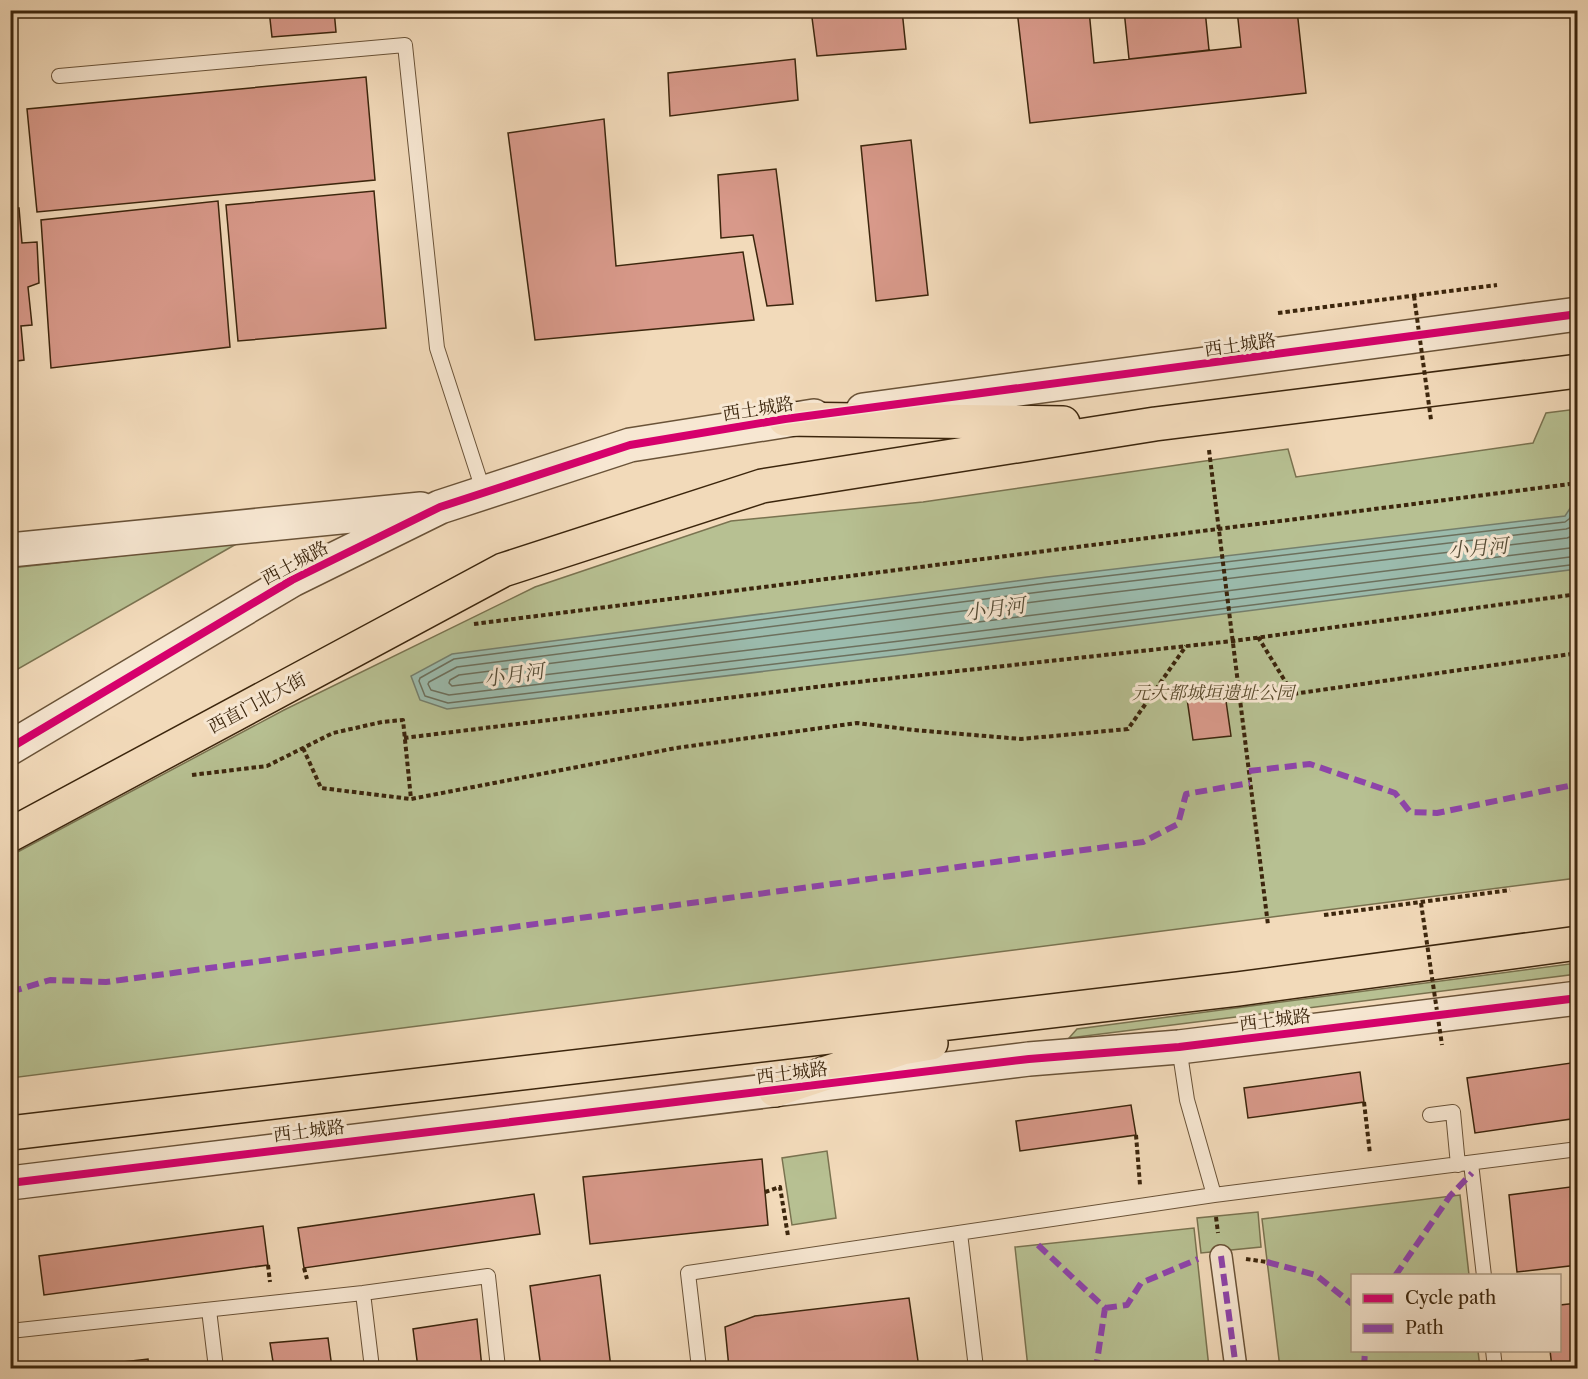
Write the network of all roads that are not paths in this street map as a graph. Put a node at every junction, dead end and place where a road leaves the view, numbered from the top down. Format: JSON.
{"nodes":[{"id":1,"x":59,"y":76,"type":"dead end"},
{"id":2,"x":1578,"y":314,"type":"edge"},
{"id":3,"x":1578,"y":371,"type":"edge"},
{"id":4,"x":785,"y":419,"type":"junction"},
{"id":5,"x":1155,"y":424,"type":"junction"},
{"id":6,"x":484,"y":493,"type":"junction"},
{"id":7,"x":441,"y":507,"type":"junction"},
{"id":8,"x":10,"y":550,"type":"edge"},
{"id":9,"x":10,"y":748,"type":"edge"},
{"id":10,"x":10,"y":836,"type":"edge"},
{"id":11,"x":1578,"y":943,"type":"edge"},
{"id":12,"x":1238,"y":989,"type":"junction"},
{"id":13,"x":1578,"y":998,"type":"edge"},
{"id":14,"x":1179,"y":1047,"type":"junction"},
{"id":15,"x":775,"y":1090,"type":"junction"},
{"id":16,"x":1430,"y":1114,"type":"dead end"},
{"id":17,"x":10,"y":1132,"type":"edge"},
{"id":18,"x":1578,"y":1149,"type":"edge"},
{"id":19,"x":1465,"y":1164,"type":"junction"},
{"id":20,"x":10,"y":1183,"type":"edge"},
{"id":21,"x":1214,"y":1195,"type":"junction"},
{"id":22,"x":960,"y":1233,"type":"junction"},
{"id":23,"x":1221,"y":1256,"type":"road end"},
{"id":24,"x":1484,"y":1274,"type":"edge"},
{"id":25,"x":363,"y":1293,"type":"junction"},
{"id":26,"x":209,"y":1310,"type":"junction"},
{"id":27,"x":10,"y":1331,"type":"edge"},
{"id":28,"x":1493,"y":1352,"type":"edge"},
{"id":29,"x":216,"y":1368,"type":"edge"},
{"id":30,"x":372,"y":1368,"type":"edge"},
{"id":31,"x":498,"y":1368,"type":"edge"},
{"id":32,"x":699,"y":1368,"type":"edge"},
{"id":33,"x":976,"y":1368,"type":"edge"},
{"id":34,"x":1236,"y":1368,"type":"edge"},
{"id":35,"x":1495,"y":1368,"type":"edge"}],
"edges":[{"from":1,"to":6,"type":"lane"},
{"from":2,"to":4,"type":"street","name":"西土城路"},
{"from":3,"to":5,"type":"highway"},
{"from":4,"to":5,"type":"highway"},
{"from":4,"to":6,"type":"street","name":"西土城路"},
{"from":5,"to":10,"type":"highway","name":"西直门北大街"},
{"from":6,"to":7,"type":"street","name":"西土城路"},
{"from":7,"to":8,"type":"street"},
{"from":7,"to":9,"type":"street","name":"西土城路"},
{"from":11,"to":12,"type":"highway","name":"西土城路"},
{"from":12,"to":15,"type":"highway"},
{"from":12,"to":17,"type":"highway","name":"西土城路"},
{"from":13,"to":14,"type":"street","name":"西土城路"},
{"from":14,"to":15,"type":"street","name":"西土城路"},
{"from":14,"to":21,"type":"lane"},
{"from":15,"to":20,"type":"street","name":"西土城路"},
{"from":16,"to":19,"type":"lane"},
{"from":18,"to":19,"type":"lane"},
{"from":19,"to":21,"type":"lane"},
{"from":19,"to":24,"type":"lane"},
{"from":21,"to":22,"type":"lane"},
{"from":22,"to":32,"type":"lane"},
{"from":22,"to":33,"type":"lane"},
{"from":23,"to":34,"type":"street"},
{"from":25,"to":26,"type":"lane"},
{"from":25,"to":30,"type":"lane"},
{"from":25,"to":31,"type":"lane"},
{"from":26,"to":27,"type":"lane"},
{"from":26,"to":29,"type":"lane"},
{"from":28,"to":35,"type":"lane"}]}
